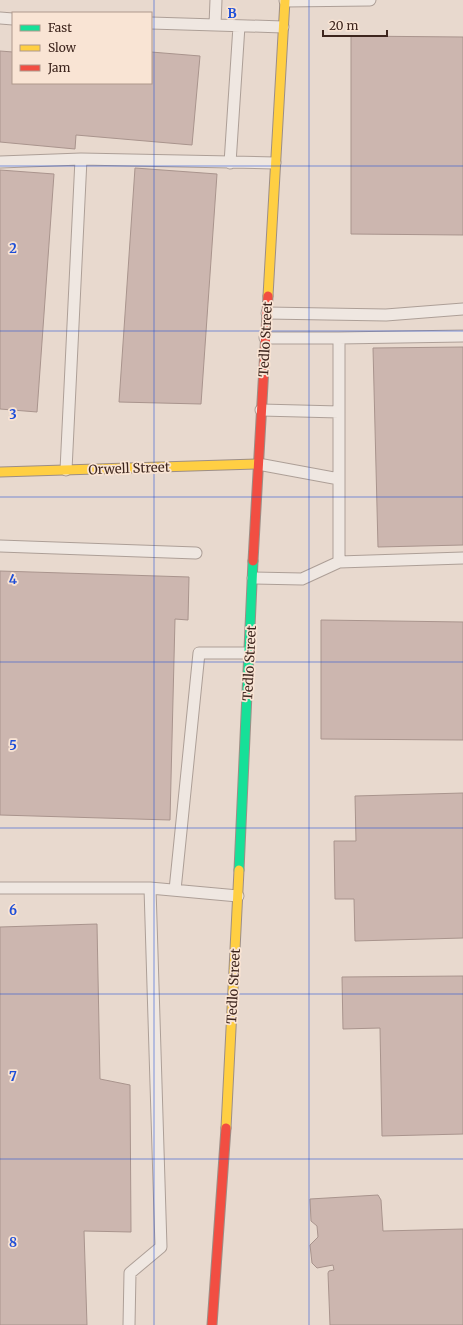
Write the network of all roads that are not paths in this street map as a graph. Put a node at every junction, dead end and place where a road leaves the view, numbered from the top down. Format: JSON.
{"nodes":[{"id":1,"x":216,"y":0,"type":"edge"},
{"id":2,"x":285,"y":0,"type":"edge"},
{"id":3,"x":370,"y":0,"type":"edge"},
{"id":4,"x":0,"y":18,"type":"edge"},
{"id":5,"x":12,"y":19,"type":"edge"},
{"id":6,"x":152,"y":23,"type":"edge"},
{"id":7,"x":215,"y":25,"type":"junction"},
{"id":8,"x":239,"y":26,"type":"junction"},
{"id":9,"x":283,"y":27,"type":"junction"},
{"id":10,"x":81,"y":159,"type":"junction"},
{"id":11,"x":0,"y":162,"type":"edge"},
{"id":12,"x":230,"y":163,"type":"junction"},
{"id":13,"x":275,"y":163,"type":"junction"},
{"id":14,"x":463,"y":309,"type":"edge"},
{"id":15,"x":267,"y":313,"type":"junction"},
{"id":16,"x":463,"y":336,"type":"edge"},
{"id":17,"x":265,"y":338,"type":"junction"},
{"id":18,"x":339,"y":338,"type":"junction"},
{"id":19,"x":261,"y":410,"type":"junction"},
{"id":20,"x":339,"y":412,"type":"junction"},
{"id":21,"x":258,"y":464,"type":"junction"},
{"id":22,"x":66,"y":470,"type":"junction"},
{"id":23,"x":0,"y":472,"type":"edge"},
{"id":24,"x":339,"y":478,"type":"junction"},
{"id":25,"x":0,"y":546,"type":"edge"},
{"id":26,"x":196,"y":553,"type":"dead end"},
{"id":27,"x":463,"y":558,"type":"edge"},
{"id":28,"x":339,"y":562,"type":"junction"},
{"id":29,"x":253,"y":578,"type":"junction"},
{"id":30,"x":249,"y":653,"type":"junction"},
{"id":31,"x":0,"y":888,"type":"edge"},
{"id":32,"x":150,"y":888,"type":"junction"},
{"id":33,"x":175,"y":890,"type":"junction"},
{"id":34,"x":238,"y":896,"type":"junction"},
{"id":35,"x":129,"y":1325,"type":"edge"},
{"id":36,"x":212,"y":1325,"type":"edge"}],
"edges":[{"from":1,"to":7,"type":"lane"},
{"from":2,"to":3,"type":"lane"},
{"from":2,"to":9,"type":"street","name":"Tedlo Street"},
{"from":4,"to":5,"type":"lane"},
{"from":6,"to":7,"type":"lane"},
{"from":7,"to":8,"type":"lane"},
{"from":8,"to":9,"type":"lane"},
{"from":8,"to":12,"type":"lane"},
{"from":9,"to":13,"type":"street","name":"Tedlo Street"},
{"from":10,"to":11,"type":"lane"},
{"from":10,"to":12,"type":"lane"},
{"from":10,"to":22,"type":"lane"},
{"from":12,"to":13,"type":"lane"},
{"from":13,"to":15,"type":"street","name":"Tedlo Street"},
{"from":14,"to":15,"type":"lane"},
{"from":15,"to":17,"type":"street","name":"Tedlo Street"},
{"from":16,"to":18,"type":"lane"},
{"from":17,"to":18,"type":"lane"},
{"from":17,"to":19,"type":"street","name":"Tedlo Street"},
{"from":18,"to":20,"type":"lane"},
{"from":19,"to":20,"type":"lane"},
{"from":19,"to":21,"type":"street","name":"Tedlo Street"},
{"from":20,"to":24,"type":"lane"},
{"from":21,"to":22,"type":"street","name":"Orwell Street"},
{"from":21,"to":24,"type":"lane"},
{"from":21,"to":29,"type":"street","name":"Tedlo Street"},
{"from":22,"to":23,"type":"street","name":"Orwell Street"},
{"from":24,"to":28,"type":"lane"},
{"from":25,"to":26,"type":"lane"},
{"from":27,"to":28,"type":"lane"},
{"from":28,"to":29,"type":"lane"},
{"from":29,"to":30,"type":"street","name":"Tedlo Street"},
{"from":30,"to":33,"type":"lane"},
{"from":30,"to":34,"type":"street","name":"Tedlo Street"},
{"from":31,"to":32,"type":"lane"},
{"from":32,"to":33,"type":"lane"},
{"from":32,"to":35,"type":"lane"},
{"from":33,"to":34,"type":"lane"},
{"from":34,"to":36,"type":"street","name":"Tedlo Street"}]}
